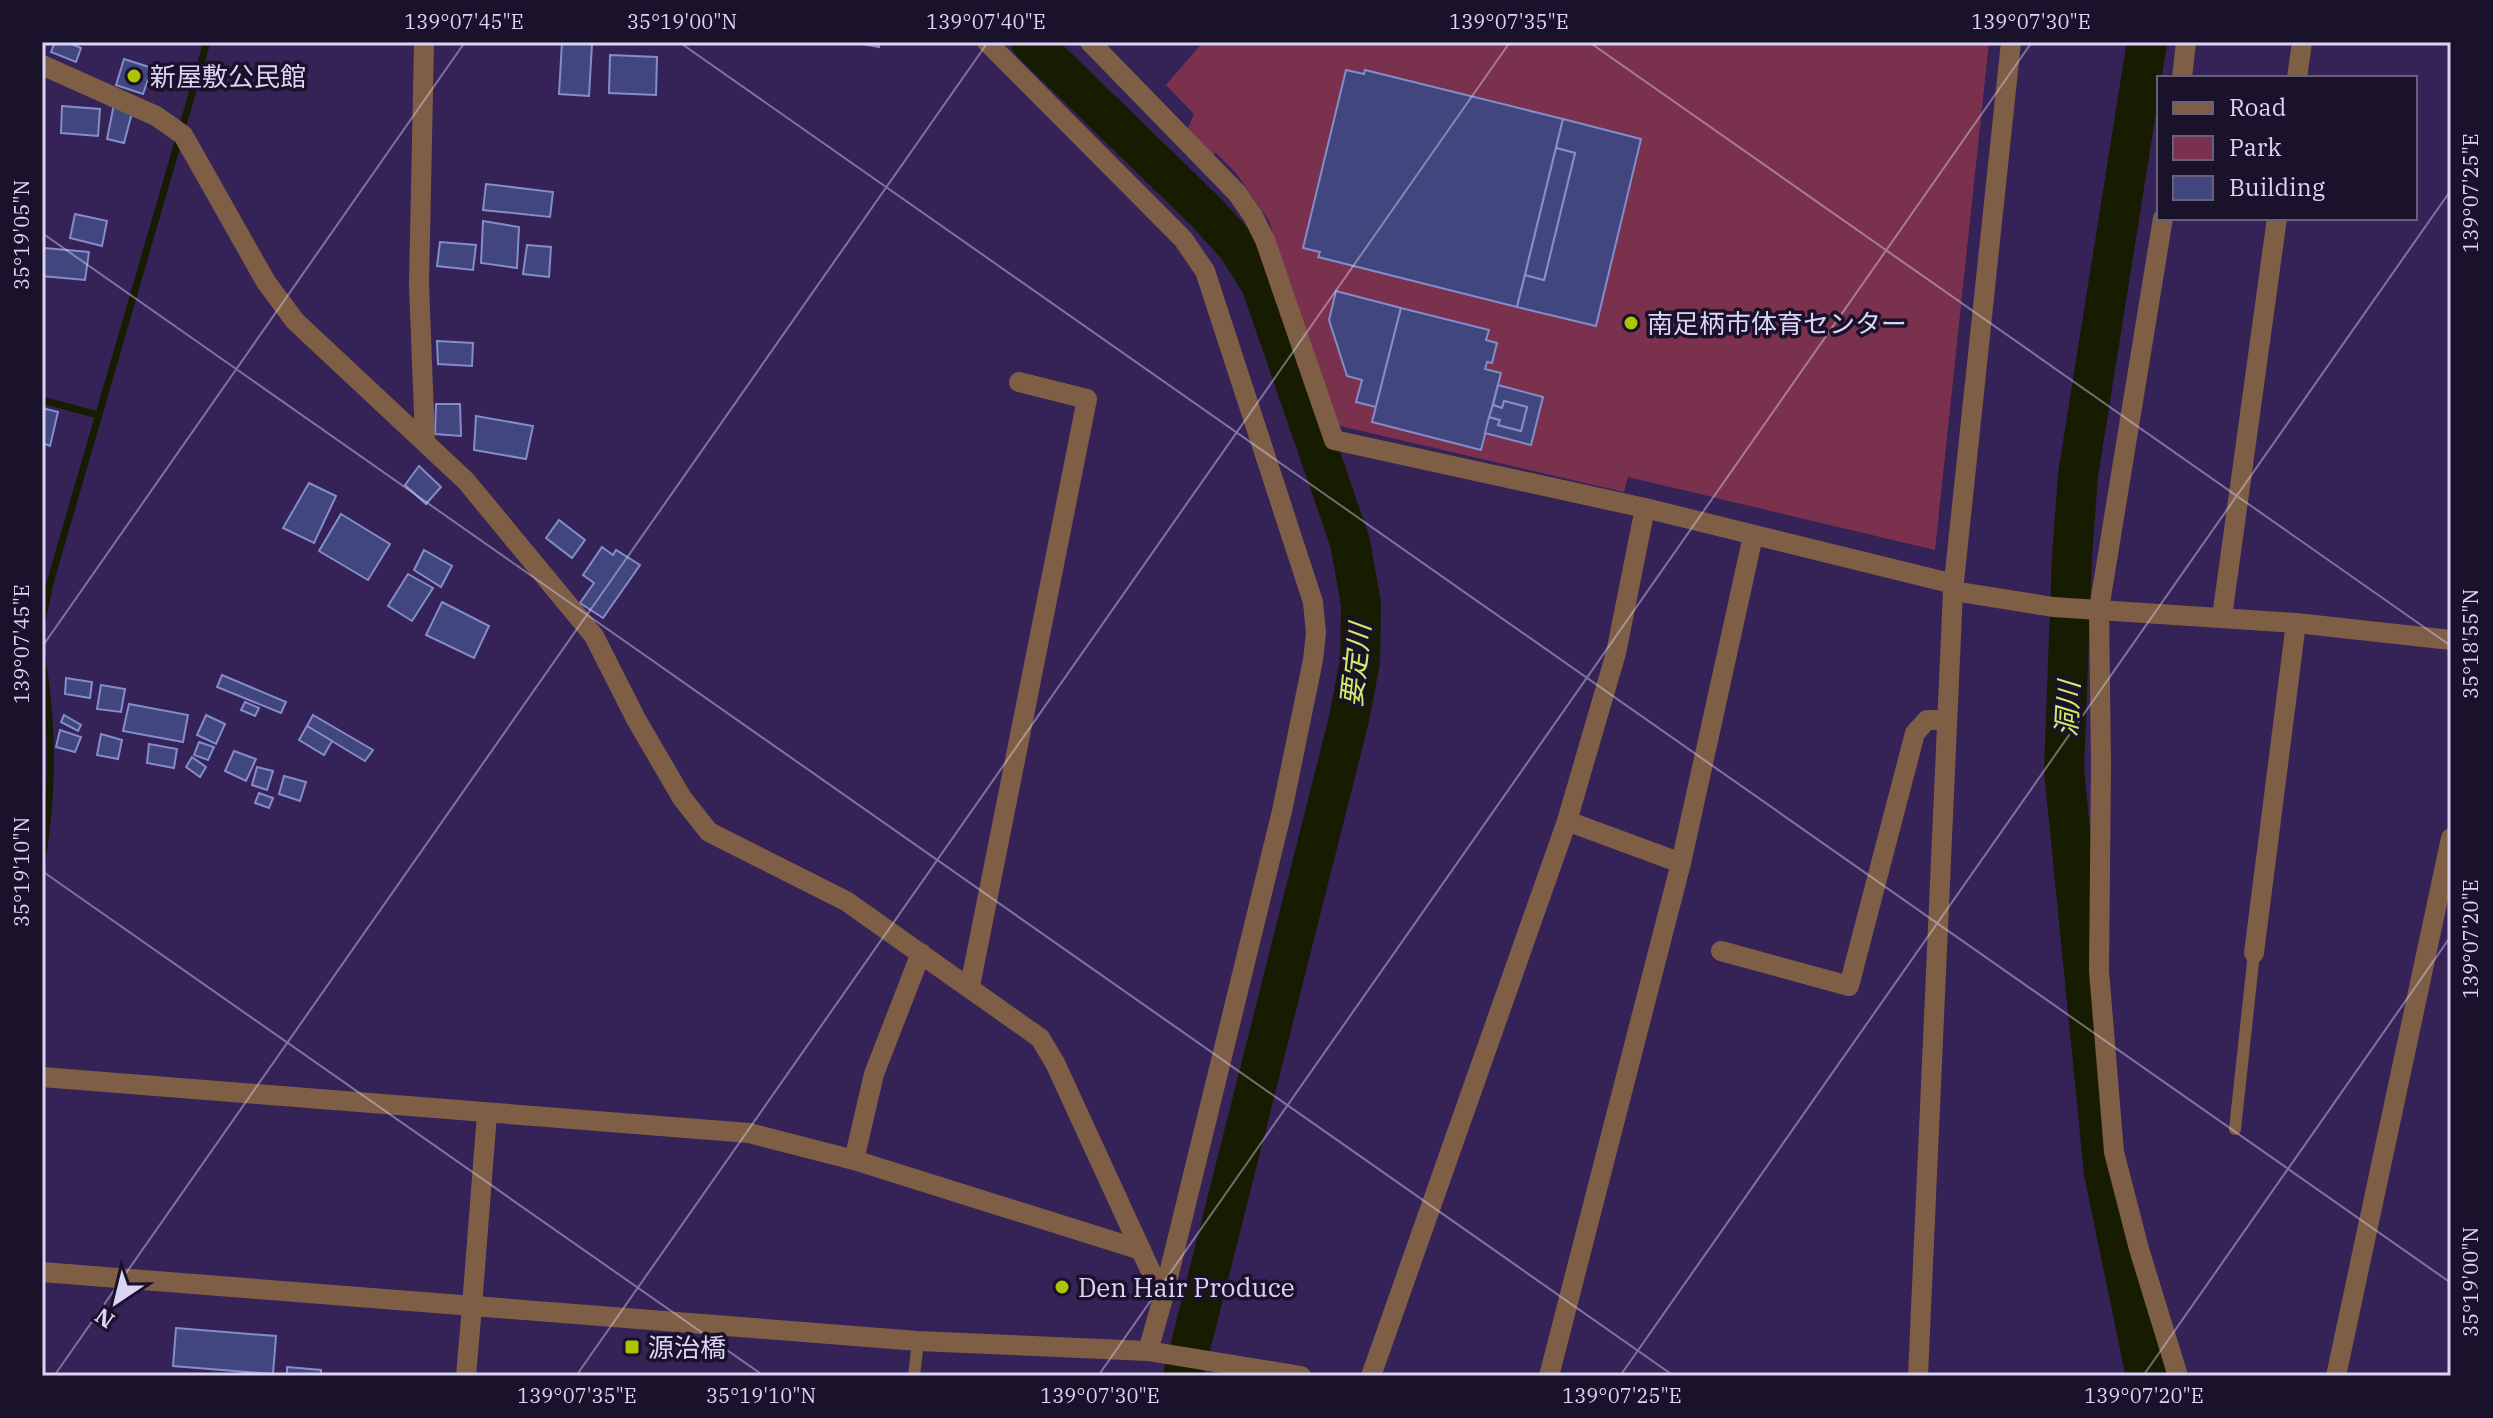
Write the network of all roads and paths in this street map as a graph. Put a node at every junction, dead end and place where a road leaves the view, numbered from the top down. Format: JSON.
{"nodes":[{"id":1,"x":424,"y":42,"type":"edge"},
{"id":2,"x":987,"y":42,"type":"edge"},
{"id":3,"x":1090,"y":42,"type":"edge"},
{"id":4,"x":2011,"y":42,"type":"edge"},
{"id":5,"x":2186,"y":42,"type":"edge"},
{"id":6,"x":2302,"y":42,"type":"edge"},
{"id":7,"x":42,"y":65,"type":"edge"},
{"id":8,"x":2182,"y":76,"type":"edge"},
{"id":9,"x":2297,"y":76,"type":"edge"},
{"id":10,"x":2163,"y":220,"type":"edge"},
{"id":11,"x":2277,"y":220,"type":"edge"},
{"id":12,"x":1019,"y":382,"type":"dead end"},
{"id":13,"x":425,"y":441,"type":"junction"},
{"id":14,"x":1645,"y":508,"type":"junction"},
{"id":15,"x":1753,"y":536,"type":"junction"},
{"id":16,"x":1954,"y":588,"type":"junction"},
{"id":17,"x":2094,"y":609,"type":"junction"},
{"id":18,"x":2222,"y":617,"type":"junction"},
{"id":19,"x":2296,"y":623,"type":"junction"},
{"id":20,"x":2451,"y":640,"type":"edge"},
{"id":21,"x":1946,"y":720,"type":"junction"},
{"id":22,"x":1567,"y":821,"type":"junction"},
{"id":23,"x":2451,"y":838,"type":"edge"},
{"id":24,"x":1681,"y":863,"type":"junction"},
{"id":25,"x":1721,"y":951,"type":"dead end"},
{"id":26,"x":921,"y":953,"type":"junction"},
{"id":27,"x":2254,"y":953,"type":"joint"},
{"id":28,"x":970,"y":986,"type":"junction"},
{"id":29,"x":42,"y":1077,"type":"edge"},
{"id":30,"x":487,"y":1114,"type":"junction"},
{"id":31,"x":2235,"y":1129,"type":"dead end"},
{"id":32,"x":854,"y":1160,"type":"junction"},
{"id":33,"x":1141,"y":1250,"type":"junction"},
{"id":34,"x":42,"y":1272,"type":"edge"},
{"id":35,"x":1163,"y":1298,"type":"junction"},
{"id":36,"x":472,"y":1306,"type":"junction"},
{"id":37,"x":918,"y":1341,"type":"junction"},
{"id":38,"x":1148,"y":1351,"type":"junction"},
{"id":39,"x":1224,"y":1370,"type":"edge"},
{"id":40,"x":466,"y":1376,"type":"edge"},
{"id":41,"x":914,"y":1376,"type":"edge"},
{"id":42,"x":1301,"y":1376,"type":"edge"},
{"id":43,"x":1371,"y":1376,"type":"edge"},
{"id":44,"x":1549,"y":1376,"type":"edge"},
{"id":45,"x":1918,"y":1376,"type":"edge"},
{"id":46,"x":2178,"y":1376,"type":"edge"},
{"id":47,"x":2336,"y":1376,"type":"edge"}],
"edges":[{"from":1,"to":13,"type":"street"},
{"from":2,"to":35,"type":"street"},
{"from":3,"to":14,"type":"street"},
{"from":4,"to":16,"type":"street"},
{"from":5,"to":8,"type":"street"},
{"from":6,"to":9,"type":"street"},
{"from":7,"to":13,"type":"street"},
{"from":10,"to":17,"type":"street"},
{"from":11,"to":18,"type":"street"},
{"from":12,"to":28,"type":"street"},
{"from":13,"to":26,"type":"street"},
{"from":14,"to":15,"type":"street"},
{"from":14,"to":22,"type":"street"},
{"from":15,"to":16,"type":"street"},
{"from":15,"to":24,"type":"street"},
{"from":16,"to":17,"type":"street"},
{"from":16,"to":21,"type":"street"},
{"from":17,"to":18,"type":"street"},
{"from":17,"to":46,"type":"street"},
{"from":18,"to":19,"type":"street"},
{"from":19,"to":20,"type":"street"},
{"from":19,"to":27,"type":"street"},
{"from":21,"to":25,"type":"street"},
{"from":21,"to":45,"type":"street"},
{"from":22,"to":24,"type":"street"},
{"from":22,"to":43,"type":"street"},
{"from":23,"to":47,"type":"street"},
{"from":24,"to":44,"type":"street"},
{"from":26,"to":28,"type":"street"},
{"from":26,"to":32,"type":"street"},
{"from":27,"to":31,"type":"lane"},
{"from":28,"to":33,"type":"street"},
{"from":29,"to":30,"type":"street"},
{"from":30,"to":32,"type":"street"},
{"from":30,"to":36,"type":"street"},
{"from":32,"to":33,"type":"street"},
{"from":33,"to":35,"type":"street"},
{"from":34,"to":36,"type":"street"},
{"from":35,"to":38,"type":"street"},
{"from":36,"to":37,"type":"street"},
{"from":36,"to":40,"type":"street"},
{"from":37,"to":38,"type":"street"},
{"from":37,"to":41,"type":"lane"},
{"from":38,"to":39,"type":"street"},
{"from":39,"to":42,"type":"street"}]}
